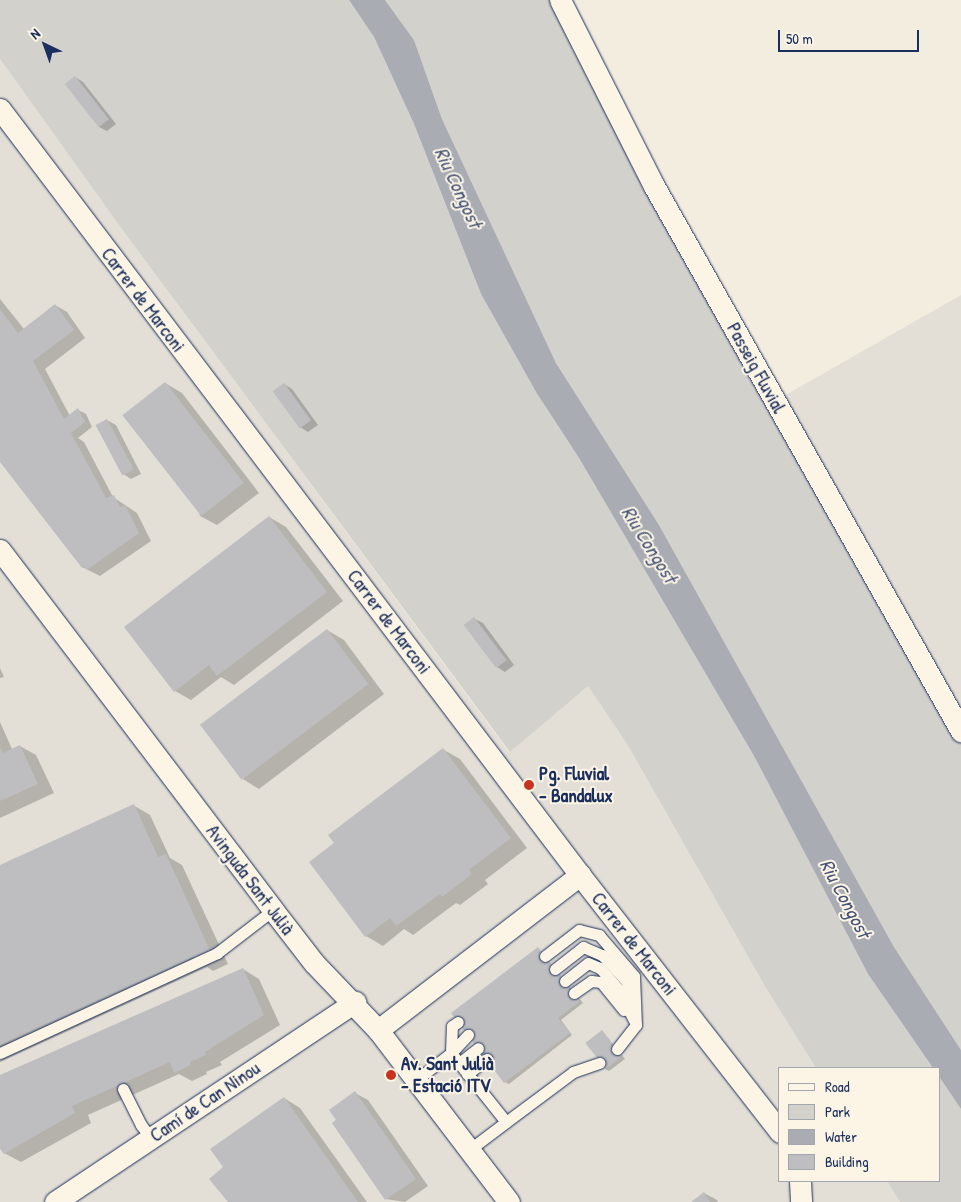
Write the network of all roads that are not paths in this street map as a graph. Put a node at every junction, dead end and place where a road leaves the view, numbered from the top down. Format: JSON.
{"nodes":[{"id":1,"x":560,"y":0,"type":"edge"},
{"id":2,"x":0,"y":110,"type":"edge"},
{"id":3,"x":0,"y":550,"type":"edge"},
{"id":4,"x":961,"y":730,"type":"edge"},
{"id":5,"x":580,"y":875,"type":"junction"},
{"id":6,"x":273,"y":910,"type":"junction"},
{"id":7,"x":545,"y":956,"type":"dead end"},
{"id":8,"x":555,"y":969,"type":"dead end"},
{"id":9,"x":565,"y":981,"type":"dead end"},
{"id":10,"x":574,"y":993,"type":"dead end"},
{"id":11,"x":355,"y":1002,"type":"junction"},
{"id":12,"x":458,"y":1022,"type":"dead end"},
{"id":13,"x":636,"y":1025,"type":"junction"},
{"id":14,"x":378,"y":1030,"type":"junction"},
{"id":15,"x":468,"y":1035,"type":"dead end"},
{"id":16,"x":478,"y":1048,"type":"dead end"},
{"id":17,"x":617,"y":1049,"type":"dead end"},
{"id":18,"x":0,"y":1053,"type":"edge"},
{"id":19,"x":451,"y":1053,"type":"junction"},
{"id":20,"x":486,"y":1059,"type":"dead end"},
{"id":21,"x":599,"y":1062,"type":"dead end"},
{"id":22,"x":459,"y":1063,"type":"junction"},
{"id":23,"x":467,"y":1074,"type":"junction"},
{"id":24,"x":416,"y":1080,"type":"junction"},
{"id":25,"x":124,"y":1088,"type":"dead end"},
{"id":26,"x":506,"y":1122,"type":"junction"},
{"id":27,"x":778,"y":1129,"type":"edge"},
{"id":28,"x":151,"y":1138,"type":"junction"},
{"id":29,"x":469,"y":1150,"type":"junction"},
{"id":30,"x":800,"y":1182,"type":"edge"},
{"id":31,"x":55,"y":1202,"type":"edge"},
{"id":32,"x":509,"y":1202,"type":"edge"},
{"id":33,"x":800,"y":1202,"type":"edge"}],
"edges":[{"from":1,"to":4,"type":"street","name":"Passeig Fluvial"},
{"from":2,"to":5,"type":"street","name":"Carrer de Marconi"},
{"from":3,"to":6,"type":"street","name":"Avinguda Sant Julià"},
{"from":5,"to":14,"type":"street"},
{"from":5,"to":27,"type":"street","name":"Carrer de Marconi"},
{"from":6,"to":11,"type":"street","name":"Avinguda Sant Julià"},
{"from":6,"to":18,"type":"lane"},
{"from":7,"to":13,"type":"lane"},
{"from":8,"to":13,"type":"lane"},
{"from":9,"to":13,"type":"lane"},
{"from":10,"to":13,"type":"lane"},
{"from":11,"to":14,"type":"street","name":"Avinguda Sant Julià"},
{"from":11,"to":28,"type":"street","name":"Camí de Can Ninou"},
{"from":12,"to":19,"type":"lane"},
{"from":13,"to":17,"type":"lane"},
{"from":14,"to":24,"type":"street","name":"Avinguda Sant Julià"},
{"from":15,"to":19,"type":"lane"},
{"from":16,"to":22,"type":"lane"},
{"from":19,"to":22,"type":"lane"},
{"from":19,"to":24,"type":"lane"},
{"from":20,"to":23,"type":"lane"},
{"from":21,"to":26,"type":"lane"},
{"from":22,"to":23,"type":"lane"},
{"from":23,"to":26,"type":"lane"},
{"from":24,"to":29,"type":"street","name":"Avinguda Sant Julià"},
{"from":25,"to":28,"type":"lane"},
{"from":26,"to":29,"type":"lane"},
{"from":28,"to":31,"type":"street","name":"Camí de Can Ninou"},
{"from":29,"to":32,"type":"street","name":"Avinguda Sant Julià"},
{"from":30,"to":33,"type":"street"}]}
